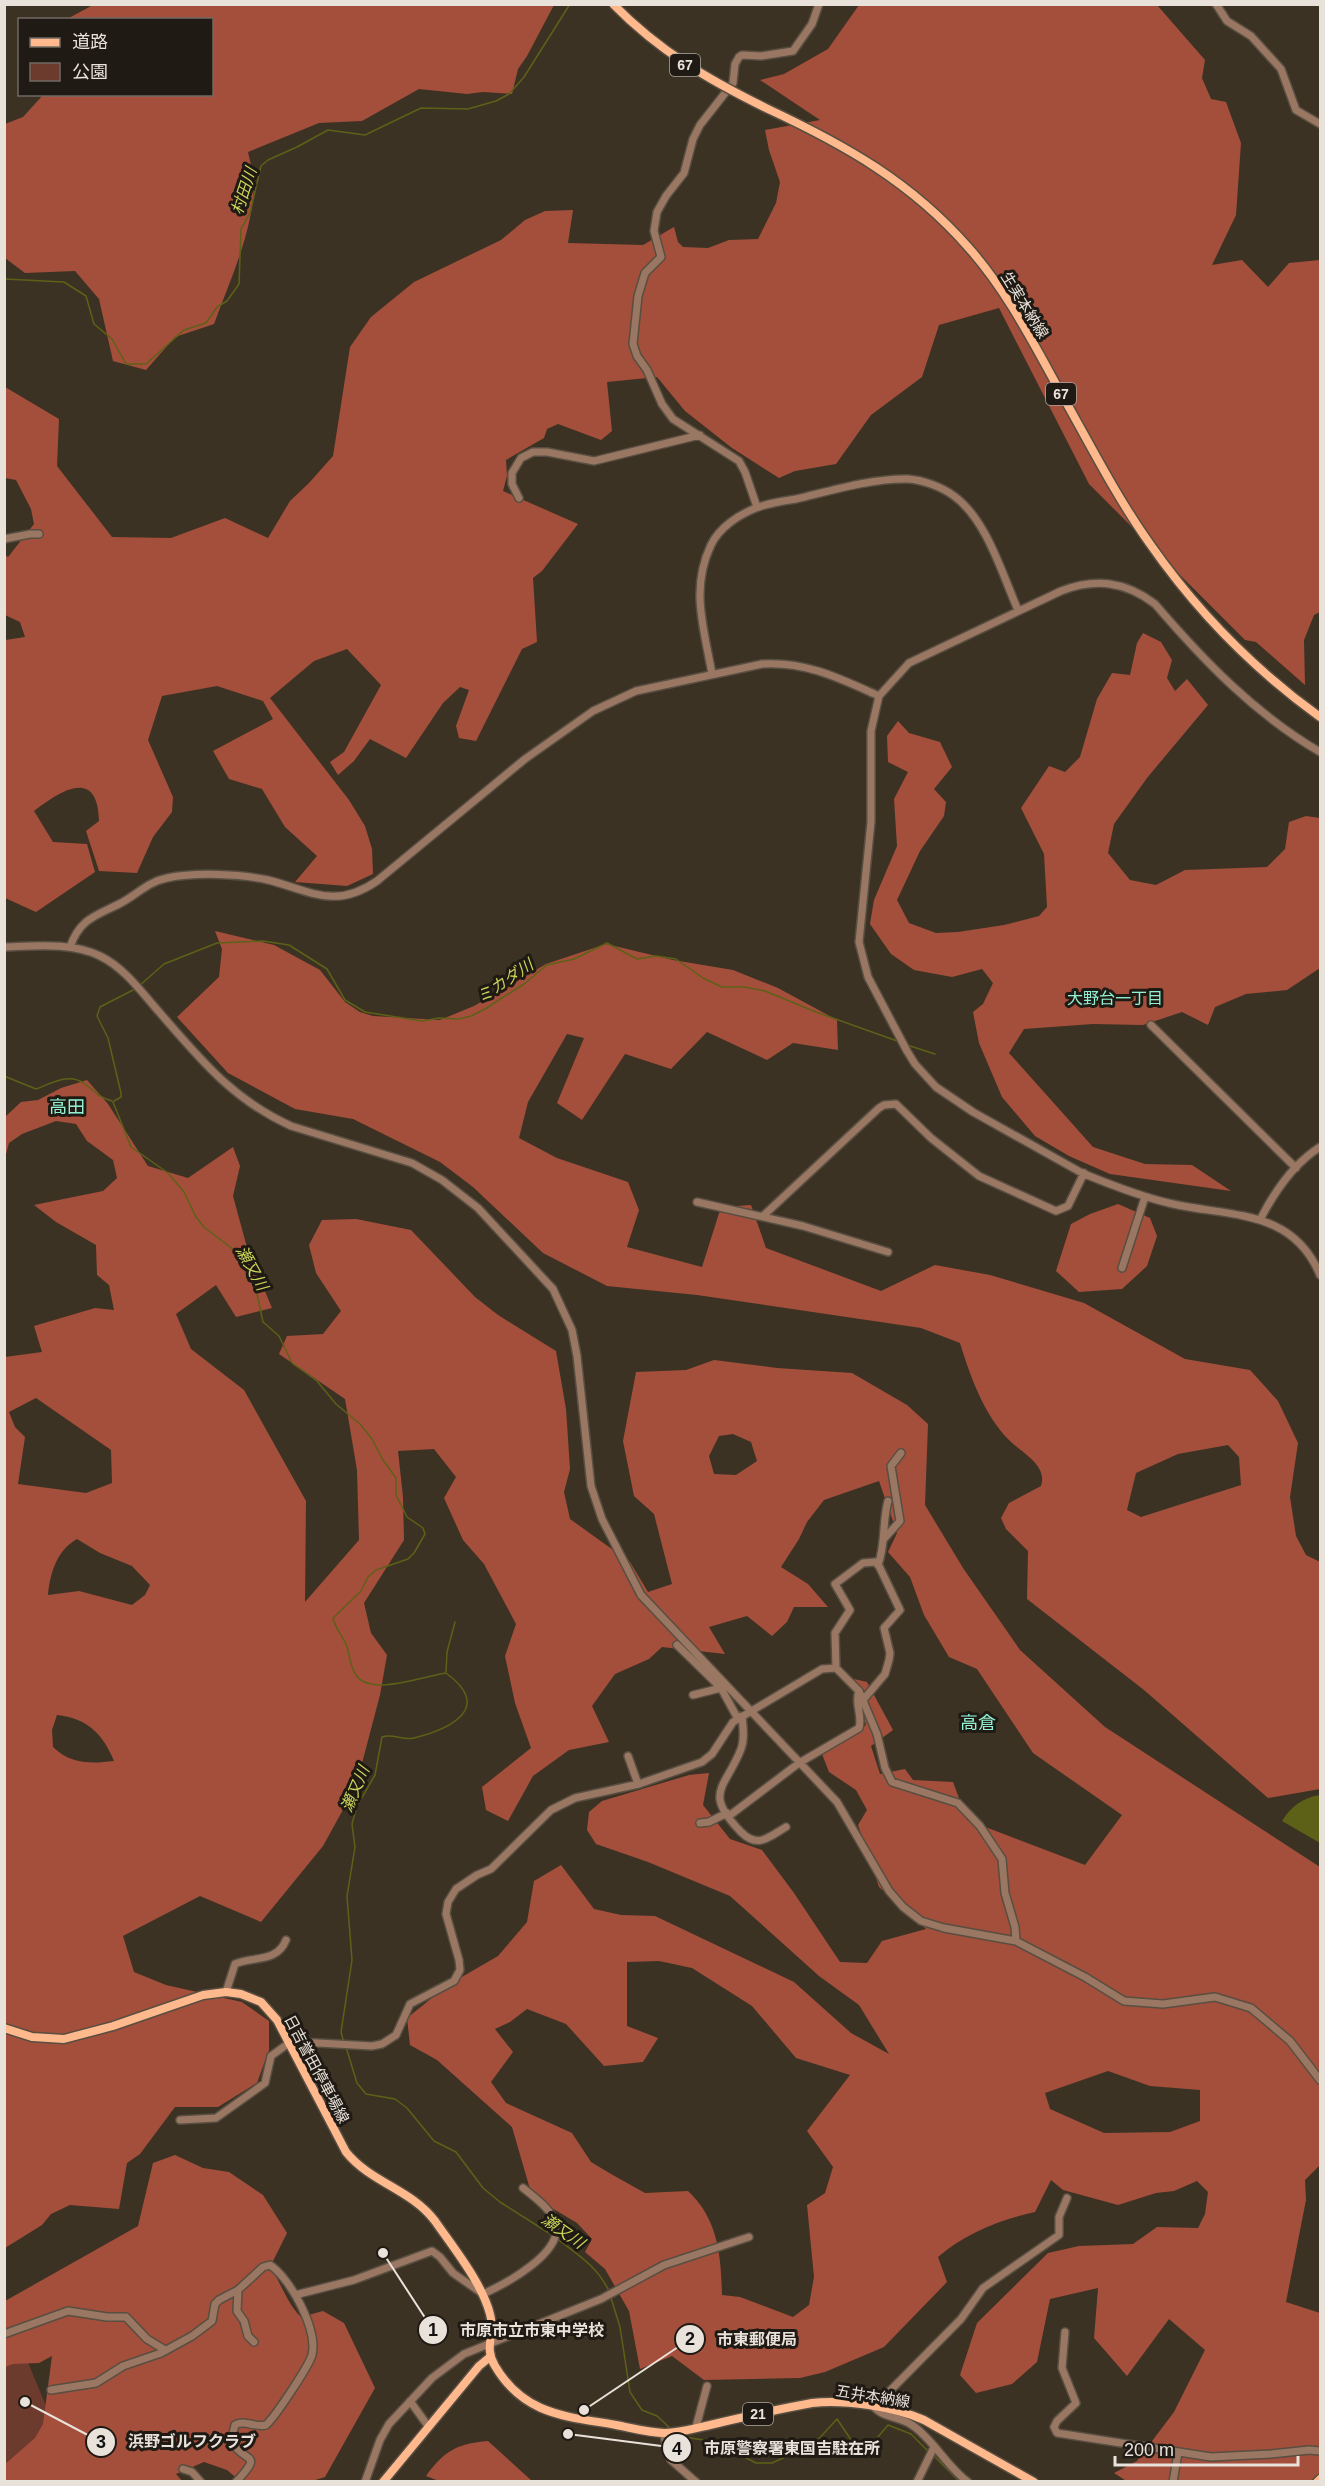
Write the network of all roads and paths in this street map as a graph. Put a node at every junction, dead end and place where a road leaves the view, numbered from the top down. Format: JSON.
{"nodes":[{"id":1,"x":613,"y":4,"type":"edge"},
{"id":2,"x":819,"y":4,"type":"edge"},
{"id":3,"x":1216,"y":4,"type":"edge"},
{"id":4,"x":1320,"y":123,"type":"edge"},
{"id":5,"x":700,"y":435,"type":"junction"},
{"id":6,"x":519,"y":498,"type":"dead end"},
{"id":7,"x":757,"y":507,"type":"junction"},
{"id":8,"x":39,"y":534,"type":"dead end"},
{"id":9,"x":4,"y":539,"type":"edge"},
{"id":10,"x":1018,"y":610,"type":"junction"},
{"id":11,"x":712,"y":674,"type":"junction"},
{"id":12,"x":879,"y":696,"type":"junction"},
{"id":13,"x":1320,"y":717,"type":"edge"},
{"id":14,"x":1320,"y":752,"type":"edge"},
{"id":15,"x":4,"y":947,"type":"edge"},
{"id":16,"x":70,"y":947,"type":"junction"},
{"id":17,"x":1151,"y":1025,"type":"dead end"},
{"id":18,"x":1320,"y":1147,"type":"edge"},
{"id":19,"x":1296,"y":1168,"type":"junction"},
{"id":20,"x":1084,"y":1173,"type":"junction"},
{"id":21,"x":1145,"y":1197,"type":"junction"},
{"id":22,"x":697,"y":1202,"type":"dead end"},
{"id":23,"x":763,"y":1216,"type":"junction"},
{"id":24,"x":1261,"y":1218,"type":"junction"},
{"id":25,"x":888,"y":1252,"type":"dead end"},
{"id":26,"x":1122,"y":1268,"type":"dead end"},
{"id":27,"x":1320,"y":1275,"type":"edge"},
{"id":28,"x":901,"y":1453,"type":"dead end"},
{"id":29,"x":888,"y":1501,"type":"dead end"},
{"id":30,"x":883,"y":1540,"type":"junction"},
{"id":31,"x":878,"y":1565,"type":"junction"},
{"id":32,"x":677,"y":1645,"type":"dead end"},
{"id":33,"x":836,"y":1668,"type":"junction"},
{"id":34,"x":721,"y":1688,"type":"junction"},
{"id":35,"x":859,"y":1691,"type":"junction"},
{"id":36,"x":693,"y":1695,"type":"dead end"},
{"id":37,"x":863,"y":1700,"type":"junction"},
{"id":38,"x":750,"y":1711,"type":"junction"},
{"id":39,"x":740,"y":1718,"type":"junction"},
{"id":40,"x":628,"y":1756,"type":"dead end"},
{"id":41,"x":799,"y":1763,"type":"junction"},
{"id":42,"x":638,"y":1784,"type":"junction"},
{"id":43,"x":728,"y":1815,"type":"junction"},
{"id":44,"x":700,"y":1822,"type":"dead end"},
{"id":45,"x":786,"y":1827,"type":"dead end"},
{"id":46,"x":286,"y":1940,"type":"dead end"},
{"id":47,"x":1016,"y":1941,"type":"junction"},
{"id":48,"x":226,"y":1992,"type":"junction"},
{"id":49,"x":4,"y":2028,"type":"edge"},
{"id":50,"x":289,"y":2043,"type":"junction"},
{"id":51,"x":1320,"y":2080,"type":"edge"},
{"id":52,"x":180,"y":2120,"type":"dead end"},
{"id":53,"x":523,"y":2188,"type":"dead end"},
{"id":54,"x":1067,"y":2198,"type":"dead end"},
{"id":55,"x":749,"y":2237,"type":"dead end"},
{"id":56,"x":238,"y":2290,"type":"junction"},
{"id":57,"x":483,"y":2294,"type":"junction"},
{"id":58,"x":295,"y":2295,"type":"junction"},
{"id":59,"x":1065,"y":2332,"type":"dead end"},
{"id":60,"x":4,"y":2334,"type":"edge"},
{"id":61,"x":254,"y":2342,"type":"dead end"},
{"id":62,"x":488,"y":2342,"type":"junction"},
{"id":63,"x":165,"y":2350,"type":"junction"},
{"id":64,"x":490,"y":2357,"type":"junction"},
{"id":65,"x":707,"y":2386,"type":"dead end"},
{"id":66,"x":51,"y":2390,"type":"dead end"},
{"id":67,"x":410,"y":2401,"type":"junction"},
{"id":68,"x":873,"y":2407,"type":"junction"},
{"id":69,"x":428,"y":2426,"type":"junction"},
{"id":70,"x":696,"y":2427,"type":"junction"},
{"id":71,"x":663,"y":2433,"type":"junction"},
{"id":72,"x":934,"y":2446,"type":"junction"},
{"id":73,"x":1320,"y":2451,"type":"edge"},
{"id":74,"x":1178,"y":2453,"type":"junction"},
{"id":75,"x":183,"y":2469,"type":"dead end"},
{"id":76,"x":201,"y":2481,"type":"edge"},
{"id":77,"x":236,"y":2481,"type":"edge"},
{"id":78,"x":365,"y":2481,"type":"edge"},
{"id":79,"x":383,"y":2481,"type":"edge"},
{"id":80,"x":696,"y":2481,"type":"edge"},
{"id":81,"x":917,"y":2481,"type":"edge"},
{"id":82,"x":968,"y":2481,"type":"edge"},
{"id":83,"x":1034,"y":2481,"type":"edge"},
{"id":84,"x":1173,"y":2481,"type":"edge"}],
"edges":[{"from":1,"to":13,"type":"main road","name":"生実本納線","number":"67","bridge":true},
{"from":2,"to":5,"type":"street"},
{"from":3,"to":4,"type":"street"},
{"from":5,"to":6,"type":"street"},
{"from":5,"to":7,"type":"street"},
{"from":7,"to":10,"type":"street"},
{"from":7,"to":11,"type":"street"},
{"from":8,"to":9,"type":"street"},
{"from":10,"to":12,"type":"street"},
{"from":10,"to":14,"type":"street"},
{"from":11,"to":12,"type":"street"},
{"from":11,"to":16,"type":"street"},
{"from":12,"to":20,"type":"street"},
{"from":15,"to":16,"type":"street"},
{"from":16,"to":38,"type":"street"},
{"from":17,"to":19,"type":"street"},
{"from":18,"to":19,"type":"street"},
{"from":19,"to":24,"type":"street"},
{"from":20,"to":21,"type":"street"},
{"from":20,"to":23,"type":"street"},
{"from":21,"to":24,"type":"street"},
{"from":21,"to":26,"type":"street"},
{"from":22,"to":23,"type":"street"},
{"from":23,"to":25,"type":"street"},
{"from":24,"to":27,"type":"street"},
{"from":28,"to":30,"type":"street"},
{"from":29,"to":30,"type":"street"},
{"from":30,"to":31,"type":"street"},
{"from":31,"to":33,"type":"street"},
{"from":31,"to":37,"type":"street"},
{"from":32,"to":34,"type":"street"},
{"from":33,"to":35,"type":"street"},
{"from":33,"to":38,"type":"street"},
{"from":34,"to":36,"type":"street"},
{"from":34,"to":39,"type":"street"},
{"from":35,"to":37,"type":"street"},
{"from":35,"to":41,"type":"street"},
{"from":37,"to":47,"type":"street"},
{"from":38,"to":39,"type":"street"},
{"from":38,"to":41,"type":"street"},
{"from":39,"to":42,"type":"street"},
{"from":39,"to":43,"type":"street"},
{"from":40,"to":42,"type":"street"},
{"from":41,"to":43,"type":"street"},
{"from":41,"to":47,"type":"street"},
{"from":42,"to":50,"type":"street"},
{"from":43,"to":44,"type":"street"},
{"from":43,"to":45,"type":"street"},
{"from":46,"to":48,"type":"street"},
{"from":47,"to":51,"type":"street"},
{"from":48,"to":49,"type":"main road","name":"日吉誉田停車場線"},
{"from":48,"to":50,"type":"main road","name":"日吉誉田停車場線"},
{"from":50,"to":52,"type":"street"},
{"from":50,"to":57,"type":"main road","name":"日吉誉田停車場線"},
{"from":53,"to":57,"type":"street"},
{"from":54,"to":68,"type":"street"},
{"from":55,"to":62,"type":"street"},
{"from":56,"to":58,"type":"street"},
{"from":56,"to":61,"type":"street"},
{"from":56,"to":63,"type":"street"},
{"from":57,"to":58,"type":"street"},
{"from":57,"to":62,"type":"main road","name":"日吉誉田停車場線"},
{"from":58,"to":77,"type":"street"},
{"from":59,"to":74,"type":"street"},
{"from":60,"to":63,"type":"street"},
{"from":62,"to":64,"type":"main road","name":"日吉誉田停車場線"},
{"from":62,"to":67,"type":"street"},
{"from":63,"to":66,"type":"street"},
{"from":64,"to":69,"type":"main road"},
{"from":64,"to":71,"type":"main road","name":"五井本納線","number":"21"},
{"from":65,"to":70,"type":"street"},
{"from":67,"to":69,"type":"street"},
{"from":67,"to":78,"type":"street"},
{"from":68,"to":70,"type":"main road","name":"五井本納線","number":"21"},
{"from":68,"to":72,"type":"street"},
{"from":68,"to":83,"type":"main road","name":"五井本納線","number":"21"},
{"from":69,"to":79,"type":"main road"},
{"from":70,"to":71,"type":"main road","name":"五井本納線","number":"21"},
{"from":71,"to":80,"type":"street"},
{"from":72,"to":81,"type":"street"},
{"from":72,"to":82,"type":"street"},
{"from":73,"to":74,"type":"street"},
{"from":74,"to":84,"type":"street"},
{"from":75,"to":76,"type":"street"}]}
